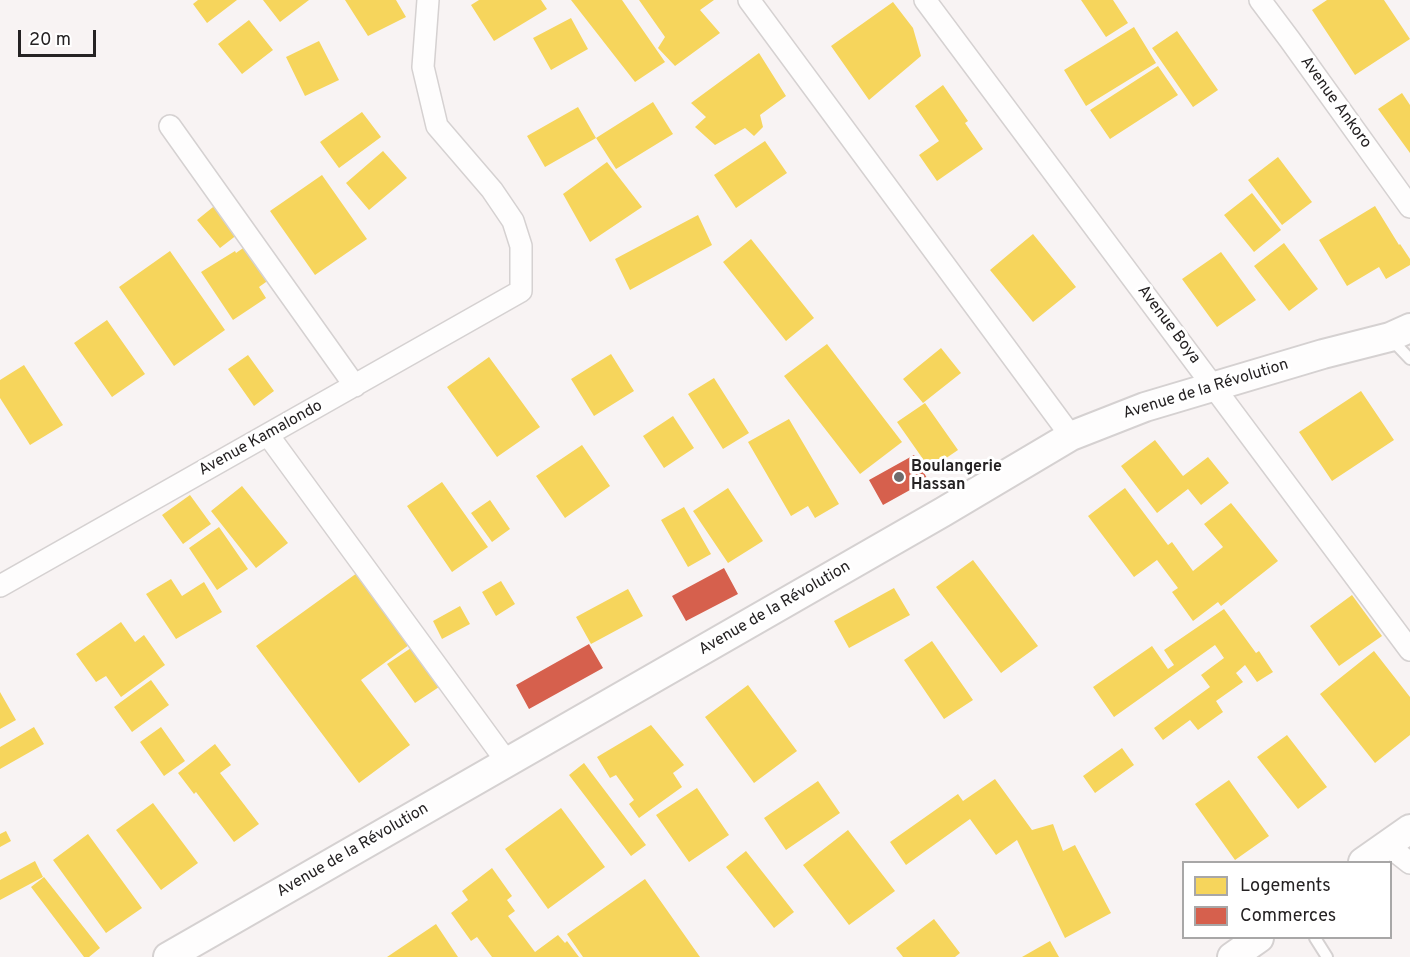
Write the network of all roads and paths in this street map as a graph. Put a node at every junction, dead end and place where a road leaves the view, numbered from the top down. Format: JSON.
{"nodes":[{"id":1,"x":428,"y":0,"type":"edge"},
{"id":2,"x":749,"y":0,"type":"edge"},
{"id":3,"x":925,"y":0,"type":"edge"},
{"id":4,"x":1260,"y":0,"type":"edge"},
{"id":5,"x":170,"y":126,"type":"dead end"},
{"id":6,"x":1410,"y":207,"type":"edge"},
{"id":7,"x":1400,"y":333,"type":"edge"},
{"id":8,"x":1410,"y":359,"type":"edge"},
{"id":9,"x":355,"y":386,"type":"junction"},
{"id":10,"x":1213,"y":386,"type":"junction"},
{"id":11,"x":268,"y":435,"type":"junction"},
{"id":12,"x":1071,"y":436,"type":"junction"},
{"id":13,"x":0,"y":586,"type":"edge"},
{"id":14,"x":1410,"y":650,"type":"edge"},
{"id":15,"x":507,"y":762,"type":"junction"},
{"id":16,"x":1410,"y":829,"type":"edge"},
{"id":17,"x":1387,"y":845,"type":"junction"},
{"id":18,"x":1364,"y":861,"type":"edge"},
{"id":19,"x":1410,"y":863,"type":"edge"},
{"id":20,"x":1258,"y":939,"type":"edge"},
{"id":21,"x":1316,"y":939,"type":"edge"},
{"id":22,"x":168,"y":957,"type":"edge"},
{"id":23,"x":1232,"y":957,"type":"edge"},
{"id":24,"x":1327,"y":957,"type":"edge"}],
"edges":[{"from":1,"to":9,"type":"street","name":"Avenue Kamalondo"},
{"from":2,"to":12,"type":"street"},
{"from":3,"to":10,"type":"street","name":"Avenue Boya"},
{"from":4,"to":6,"type":"street","name":"Avenue Ankoro"},
{"from":5,"to":9,"type":"street"},
{"from":7,"to":8,"type":"lane"},
{"from":7,"to":10,"type":"street","name":"Avenue de la Révolution"},
{"from":9,"to":11,"type":"street","name":"Avenue Kamalondo"},
{"from":10,"to":12,"type":"street","name":"Avenue de la Révolution"},
{"from":10,"to":14,"type":"street","name":"Avenue Boya"},
{"from":11,"to":13,"type":"street","name":"Avenue Kamalondo"},
{"from":11,"to":15,"type":"street"},
{"from":12,"to":15,"type":"street","name":"Avenue de la Révolution"},
{"from":15,"to":22,"type":"street","name":"Avenue de la Révolution"},
{"from":16,"to":17,"type":"street"},
{"from":17,"to":18,"type":"street"},
{"from":17,"to":19,"type":"street"},
{"from":20,"to":23,"type":"street"},
{"from":21,"to":24,"type":"lane"}]}
